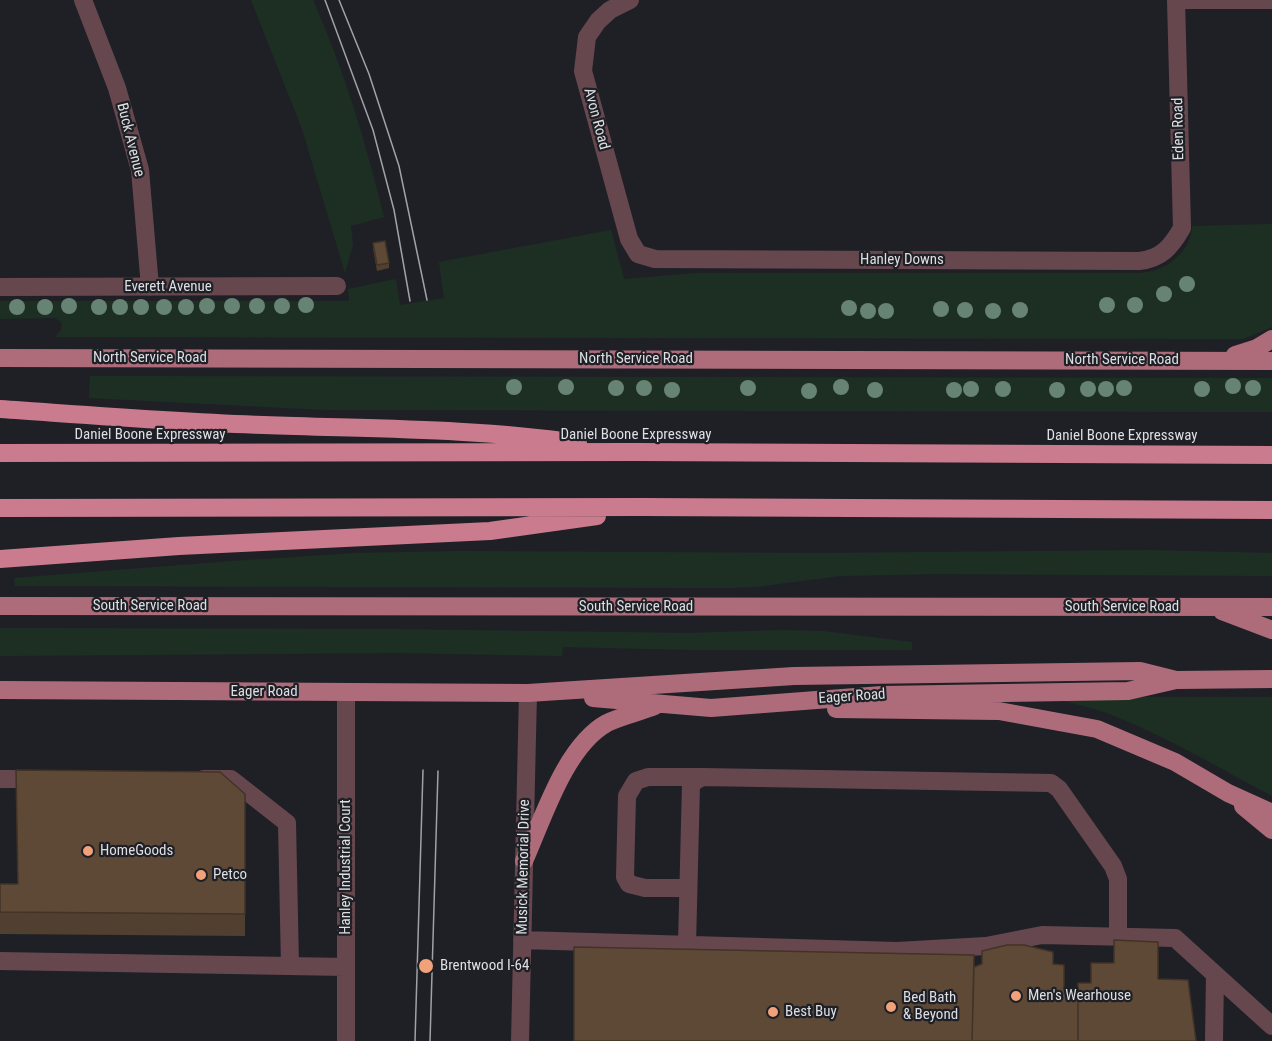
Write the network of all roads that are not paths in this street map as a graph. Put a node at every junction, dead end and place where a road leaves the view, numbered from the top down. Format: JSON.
{"nodes":[{"id":1,"x":83,"y":0,"type":"edge"},
{"id":2,"x":630,"y":0,"type":"edge"},
{"id":3,"x":1176,"y":0,"type":"edge"},
{"id":4,"x":1182,"y":0,"type":"edge"},
{"id":5,"x":1272,"y":0,"type":"edge"},
{"id":6,"x":1163,"y":252,"type":"joint"},
{"id":7,"x":638,"y":254,"type":"joint"},
{"id":8,"x":337,"y":286,"type":"dead end"},
{"id":9,"x":0,"y":287,"type":"edge"},
{"id":10,"x":150,"y":287,"type":"junction"},
{"id":11,"x":1272,"y":339,"type":"edge"},
{"id":12,"x":0,"y":358,"type":"edge"},
{"id":13,"x":1217,"y":361,"type":"junction"},
{"id":14,"x":1272,"y":361,"type":"edge"},
{"id":15,"x":0,"y":409,"type":"edge"},
{"id":16,"x":637,"y":452,"type":"junction"},
{"id":17,"x":0,"y":453,"type":"edge"},
{"id":18,"x":1272,"y":455,"type":"edge"},
{"id":19,"x":643,"y":507,"type":"junction"},
{"id":20,"x":0,"y":508,"type":"edge"},
{"id":21,"x":1272,"y":510,"type":"edge"},
{"id":22,"x":0,"y":559,"type":"edge"},
{"id":23,"x":0,"y":606,"type":"edge"},
{"id":24,"x":1272,"y":607,"type":"edge"},
{"id":25,"x":1212,"y":608,"type":"junction"},
{"id":26,"x":1272,"y":630,"type":"edge"},
{"id":27,"x":1272,"y":679,"type":"edge"},
{"id":28,"x":1176,"y":680,"type":"junction"},
{"id":29,"x":0,"y":690,"type":"edge"},
{"id":30,"x":346,"y":692,"type":"junction"},
{"id":31,"x":528,"y":693,"type":"junction"},
{"id":32,"x":663,"y":704,"type":"junction"},
{"id":33,"x":711,"y":708,"type":"junction"},
{"id":34,"x":702,"y":777,"type":"junction"},
{"id":35,"x":0,"y":779,"type":"edge"},
{"id":36,"x":58,"y":779,"type":"edge"},
{"id":37,"x":185,"y":779,"type":"edge"},
{"id":38,"x":1228,"y":793,"type":"junction"},
{"id":39,"x":1272,"y":813,"type":"edge"},
{"id":40,"x":1272,"y":831,"type":"edge"},
{"id":41,"x":524,"y":861,"type":"junction"},
{"id":42,"x":688,"y":888,"type":"junction"},
{"id":43,"x":1118,"y":937,"type":"junction"},
{"id":44,"x":522,"y":940,"type":"junction"},
{"id":45,"x":687,"y":945,"type":"junction"},
{"id":46,"x":0,"y":962,"type":"edge"},
{"id":47,"x":290,"y":966,"type":"junction"},
{"id":48,"x":346,"y":967,"type":"junction"},
{"id":49,"x":1215,"y":975,"type":"junction"},
{"id":50,"x":1272,"y":1026,"type":"edge"},
{"id":51,"x":346,"y":1041,"type":"edge"},
{"id":52,"x":520,"y":1041,"type":"edge"},
{"id":53,"x":1214,"y":1041,"type":"edge"}],
"edges":[{"from":1,"to":10,"type":"street","name":"Buck Avenue"},
{"from":2,"to":7,"type":"street","name":"Avon Road"},
{"from":3,"to":6,"type":"street","name":"Eden Road"},
{"from":4,"to":5,"type":"street"},
{"from":6,"to":7,"type":"street","name":"Hanley Downs"},
{"from":8,"to":10,"type":"street","name":"Everett Avenue"},
{"from":9,"to":10,"type":"street","name":"Everett Avenue"},
{"from":11,"to":13,"type":"main road"},
{"from":12,"to":13,"type":"main road","name":"North Service Road"},
{"from":13,"to":14,"type":"main road","name":"North Service Road"},
{"from":15,"to":16,"type":"highway"},
{"from":16,"to":17,"type":"highway","name":"Daniel Boone Expressway"},
{"from":16,"to":18,"type":"highway","name":"Daniel Boone Expressway"},
{"from":19,"to":20,"type":"highway"},
{"from":19,"to":21,"type":"highway"},
{"from":19,"to":22,"type":"highway"},
{"from":23,"to":25,"type":"main road","name":"South Service Road"},
{"from":24,"to":25,"type":"main road","name":"South Service Road"},
{"from":25,"to":26,"type":"main road"},
{"from":27,"to":28,"type":"main road","name":"Eager Road"},
{"from":28,"to":31,"type":"main road","name":"Eager Road"},
{"from":28,"to":33,"type":"main road","name":"Eager Road"},
{"from":29,"to":30,"type":"main road","name":"Eager Road"},
{"from":30,"to":31,"type":"main road","name":"Eager Road"},
{"from":30,"to":48,"type":"street","name":"Hanley Industrial Court"},
{"from":31,"to":32,"type":"main road","name":"Eager Road"},
{"from":31,"to":41,"type":"street","name":"Musick Memorial Drive"},
{"from":32,"to":33,"type":"main road","name":"Eager Road"},
{"from":32,"to":41,"type":"main road"},
{"from":33,"to":38,"type":"main road"},
{"from":34,"to":42,"type":"street"},
{"from":34,"to":42,"type":"street"},
{"from":34,"to":43,"type":"street"},
{"from":35,"to":36,"type":"street"},
{"from":37,"to":47,"type":"street"},
{"from":38,"to":39,"type":"main road"},
{"from":38,"to":40,"type":"main road"},
{"from":41,"to":44,"type":"street","name":"Musick Memorial Drive"},
{"from":42,"to":45,"type":"street"},
{"from":43,"to":45,"type":"street"},
{"from":43,"to":49,"type":"street"},
{"from":44,"to":45,"type":"street"},
{"from":44,"to":52,"type":"street","name":"Musick Memorial Drive"},
{"from":46,"to":47,"type":"street"},
{"from":47,"to":48,"type":"street"},
{"from":48,"to":51,"type":"street","name":"Hanley Industrial Court"},
{"from":49,"to":50,"type":"street"},
{"from":49,"to":53,"type":"street"}]}
